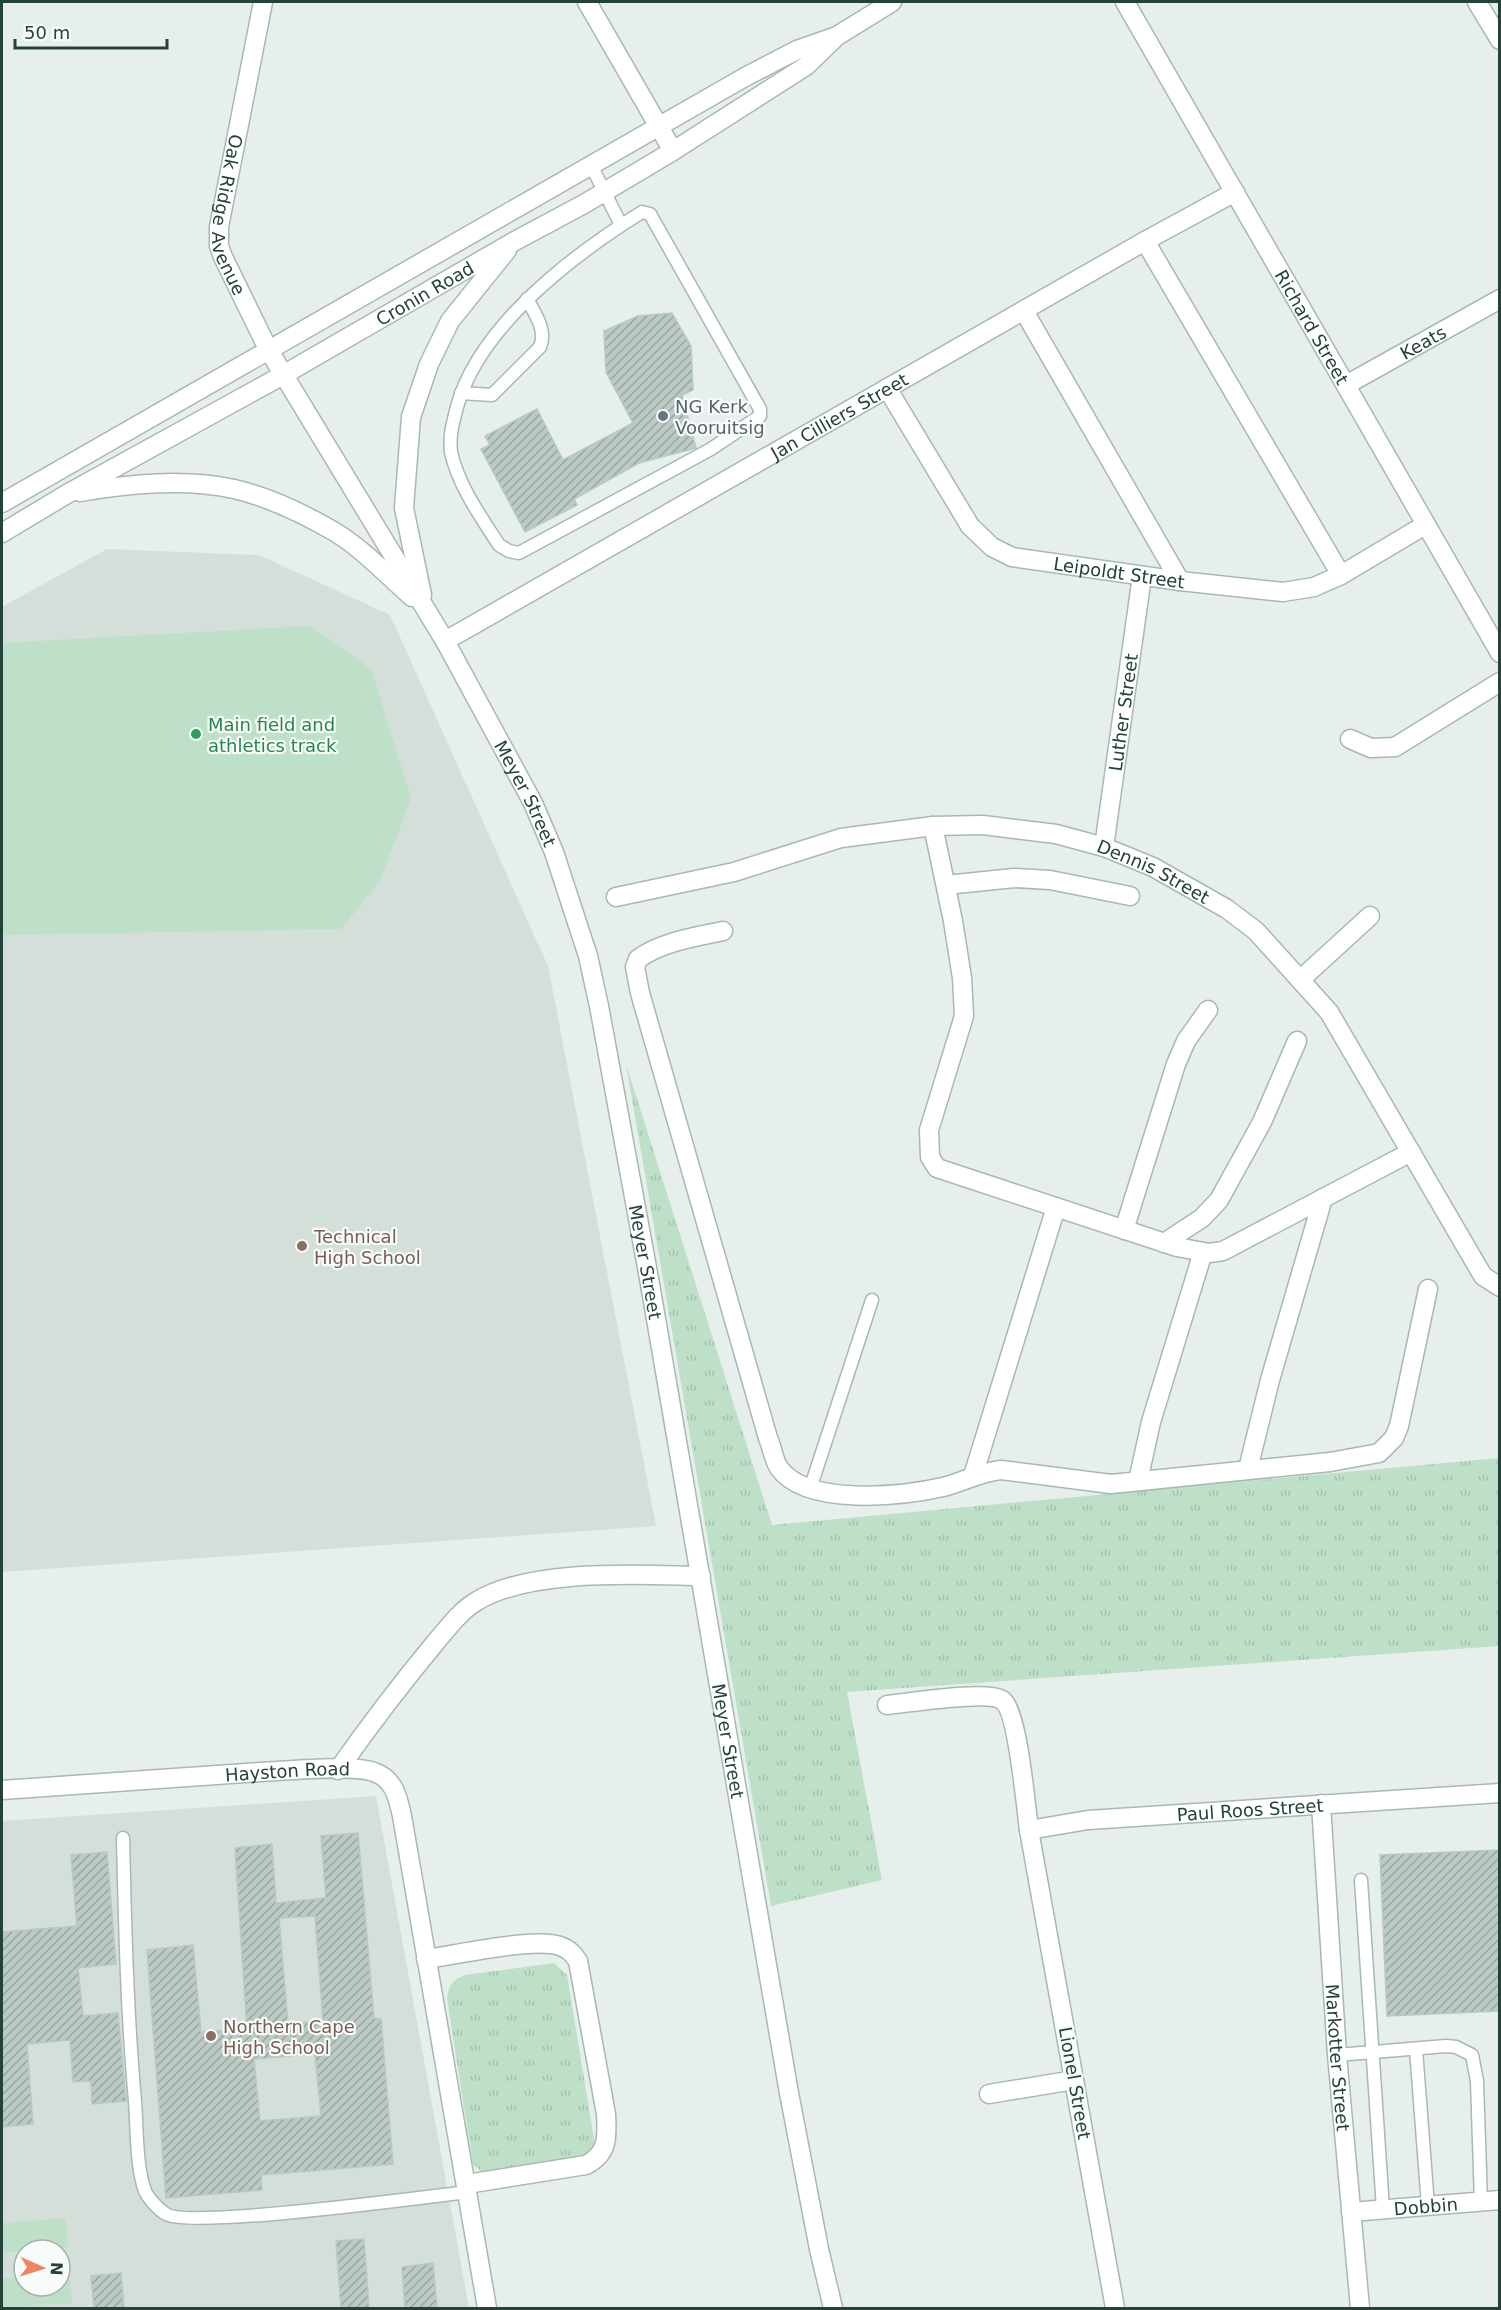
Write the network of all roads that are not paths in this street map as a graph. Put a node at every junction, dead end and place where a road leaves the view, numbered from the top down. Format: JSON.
{"nodes":[{"id":1,"x":263,"y":2,"type":"edge"},
{"id":2,"x":586,"y":2,"type":"edge"},
{"id":3,"x":892,"y":2,"type":"edge"},
{"id":4,"x":1125,"y":2,"type":"edge"},
{"id":5,"x":1477,"y":2,"type":"edge"},
{"id":6,"x":837,"y":36,"type":"junction"},
{"id":7,"x":1500,"y":40,"type":"edge"},
{"id":8,"x":658,"y":127,"type":"junction"},
{"id":9,"x":673,"y":151,"type":"junction"},
{"id":10,"x":591,"y":165,"type":"junction"},
{"id":11,"x":605,"y":192,"type":"junction"},
{"id":12,"x":1234,"y":192,"type":"junction"},
{"id":13,"x":621,"y":225,"type":"junction"},
{"id":14,"x":1145,"y":241,"type":"junction"},
{"id":15,"x":513,"y":242,"type":"junction"},
{"id":16,"x":527,"y":299,"type":"junction"},
{"id":17,"x":1500,"y":299,"type":"edge"},
{"id":18,"x":1024,"y":311,"type":"junction"},
{"id":19,"x":268,"y":349,"type":"junction"},
{"id":20,"x":283,"y":375,"type":"junction"},
{"id":21,"x":1346,"y":385,"type":"junction"},
{"id":22,"x":887,"y":388,"type":"junction"},
{"id":23,"x":461,"y":393,"type":"junction"},
{"id":24,"x":67,"y":494,"type":"junction"},
{"id":25,"x":2,"y":503,"type":"edge"},
{"id":26,"x":1425,"y":525,"type":"junction"},
{"id":27,"x":2,"y":533,"type":"edge"},
{"id":28,"x":1341,"y":575,"type":"junction"},
{"id":29,"x":1142,"y":576,"type":"junction"},
{"id":30,"x":1180,"y":581,"type":"junction"},
{"id":31,"x":424,"y":608,"type":"junction"},
{"id":32,"x":445,"y":641,"type":"junction"},
{"id":33,"x":1500,"y":653,"type":"edge"},
{"id":34,"x":1500,"y":682,"type":"edge"},
{"id":35,"x":1350,"y":738,"type":"dead end"},
{"id":36,"x":933,"y":826,"type":"junction"},
{"id":37,"x":1104,"y":847,"type":"junction"},
{"id":38,"x":946,"y":885,"type":"junction"},
{"id":39,"x":1130,"y":896,"type":"dead end"},
{"id":40,"x":616,"y":897,"type":"dead end"},
{"id":41,"x":1370,"y":916,"type":"dead end"},
{"id":42,"x":723,"y":931,"type":"dead end"},
{"id":43,"x":1301,"y":979,"type":"junction"},
{"id":44,"x":1208,"y":1010,"type":"dead end"},
{"id":45,"x":1297,"y":1041,"type":"dead end"},
{"id":46,"x":1411,"y":1152,"type":"junction"},
{"id":47,"x":1323,"y":1198,"type":"junction"},
{"id":48,"x":1056,"y":1207,"type":"junction"},
{"id":49,"x":1124,"y":1230,"type":"junction"},
{"id":50,"x":1164,"y":1243,"type":"junction"},
{"id":51,"x":1203,"y":1252,"type":"junction"},
{"id":52,"x":1500,"y":1287,"type":"edge"},
{"id":53,"x":1428,"y":1289,"type":"dead end"},
{"id":54,"x":872,"y":1300,"type":"dead end"},
{"id":55,"x":1248,"y":1469,"type":"junction"},
{"id":56,"x":973,"y":1476,"type":"junction"},
{"id":57,"x":1138,"y":1481,"type":"junction"},
{"id":58,"x":810,"y":1489,"type":"junction"},
{"id":59,"x":701,"y":1576,"type":"junction"},
{"id":60,"x":887,"y":1705,"type":"dead end"},
{"id":61,"x":338,"y":1770,"type":"junction"},
{"id":62,"x":2,"y":1790,"type":"edge"},
{"id":63,"x":1500,"y":1793,"type":"edge"},
{"id":64,"x":1321,"y":1804,"type":"junction"},
{"id":65,"x":1029,"y":1830,"type":"junction"},
{"id":66,"x":123,"y":1838,"type":"dead end"},
{"id":67,"x":1361,"y":1880,"type":"dead end"},
{"id":68,"x":426,"y":1959,"type":"junction"},
{"id":69,"x":1416,"y":2049,"type":"junction"},
{"id":70,"x":1372,"y":2053,"type":"junction"},
{"id":71,"x":1337,"y":2055,"type":"junction"},
{"id":72,"x":1074,"y":2080,"type":"junction"},
{"id":73,"x":989,"y":2094,"type":"dead end"},
{"id":74,"x":467,"y":2188,"type":"junction"},
{"id":75,"x":1490,"y":2201,"type":"edge"},
{"id":76,"x":1428,"y":2206,"type":"junction"},
{"id":77,"x":1383,"y":2209,"type":"junction"},
{"id":78,"x":1351,"y":2212,"type":"junction"},
{"id":79,"x":819,"y":2249,"type":"junction"},
{"id":80,"x":487,"y":2308,"type":"edge"},
{"id":81,"x":820,"y":2308,"type":"edge"},
{"id":82,"x":833,"y":2308,"type":"edge"},
{"id":83,"x":1114,"y":2308,"type":"edge"},
{"id":84,"x":1360,"y":2308,"type":"edge"}],
"edges":[{"from":1,"to":19,"type":"street","name":"Oak Ridge Avenue"},
{"from":2,"to":8,"type":"street"},
{"from":3,"to":6,"type":"street","name":"Cronin Road"},
{"from":4,"to":12,"type":"street","name":"Richard Street"},
{"from":5,"to":7,"type":"street"},
{"from":6,"to":8,"type":"street","name":"Cronin Road"},
{"from":6,"to":9,"type":"street","name":"Cronin Road"},
{"from":8,"to":9,"type":"street"},
{"from":8,"to":10,"type":"street","name":"Cronin Road"},
{"from":9,"to":11,"type":"street","name":"Cronin Road"},
{"from":10,"to":11,"type":"lane"},
{"from":10,"to":19,"type":"street","name":"Cronin Road"},
{"from":11,"to":13,"type":"lane"},
{"from":11,"to":15,"type":"street","name":"Cronin Road"},
{"from":12,"to":14,"type":"street","name":"Jan Cilliers Street"},
{"from":12,"to":21,"type":"street","name":"Richard Street"},
{"from":13,"to":16,"type":"lane"},
{"from":13,"to":23,"type":"lane"},
{"from":14,"to":18,"type":"street","name":"Jan Cilliers Street"},
{"from":14,"to":28,"type":"street"},
{"from":15,"to":20,"type":"street","name":"Cronin Road"},
{"from":15,"to":31,"type":"street"},
{"from":16,"to":23,"type":"lane"},
{"from":16,"to":23,"type":"lane"},
{"from":17,"to":21,"type":"street","name":"Keats"},
{"from":18,"to":22,"type":"street","name":"Jan Cilliers Street"},
{"from":18,"to":30,"type":"street"},
{"from":19,"to":20,"type":"street","name":"Meyer Street"},
{"from":19,"to":25,"type":"street","name":"Cronin Road"},
{"from":20,"to":24,"type":"street","name":"Cronin Road"},
{"from":20,"to":31,"type":"street","name":"Meyer Street"},
{"from":21,"to":26,"type":"street","name":"Richard Street"},
{"from":22,"to":29,"type":"street","name":"Leipoldt Street"},
{"from":22,"to":32,"type":"street","name":"Jan Cilliers Street"},
{"from":24,"to":27,"type":"street","name":"Cronin Road"},
{"from":24,"to":31,"type":"street"},
{"from":26,"to":28,"type":"street","name":"Leipoldt Street"},
{"from":26,"to":33,"type":"street","name":"Richard Street"},
{"from":28,"to":30,"type":"street","name":"Leipoldt Street"},
{"from":29,"to":30,"type":"street","name":"Leipoldt Street"},
{"from":29,"to":37,"type":"street","name":"Luther Street"},
{"from":31,"to":32,"type":"street","name":"Meyer Street"},
{"from":32,"to":59,"type":"street","name":"Meyer Street"},
{"from":34,"to":35,"type":"street"},
{"from":36,"to":37,"type":"street","name":"Dennis Street"},
{"from":36,"to":38,"type":"street"},
{"from":36,"to":40,"type":"street","name":"Dennis Street"},
{"from":37,"to":43,"type":"street","name":"Dennis Street"},
{"from":38,"to":39,"type":"street"},
{"from":38,"to":48,"type":"street"},
{"from":41,"to":43,"type":"street"},
{"from":42,"to":58,"type":"street"},
{"from":43,"to":46,"type":"street","name":"Dennis Street"},
{"from":44,"to":49,"type":"street"},
{"from":45,"to":50,"type":"street"},
{"from":46,"to":47,"type":"street"},
{"from":46,"to":52,"type":"street","name":"Dennis Street"},
{"from":47,"to":51,"type":"street"},
{"from":47,"to":55,"type":"street"},
{"from":48,"to":49,"type":"street"},
{"from":48,"to":56,"type":"street"},
{"from":49,"to":50,"type":"street"},
{"from":50,"to":51,"type":"street"},
{"from":51,"to":57,"type":"street"},
{"from":53,"to":55,"type":"street"},
{"from":54,"to":58,"type":"lane"},
{"from":55,"to":57,"type":"street"},
{"from":56,"to":57,"type":"street"},
{"from":56,"to":58,"type":"street"},
{"from":59,"to":61,"type":"street"},
{"from":59,"to":79,"type":"street","name":"Meyer Street"},
{"from":60,"to":65,"type":"street"},
{"from":61,"to":62,"type":"street","name":"Hayston Road"},
{"from":61,"to":68,"type":"street","name":"Hayston Road"},
{"from":63,"to":64,"type":"street","name":"Paul Roos Street"},
{"from":64,"to":65,"type":"street","name":"Paul Roos Street"},
{"from":64,"to":71,"type":"street","name":"Markotter Street"},
{"from":65,"to":72,"type":"street","name":"Lionel Street"},
{"from":66,"to":74,"type":"lane"},
{"from":67,"to":70,"type":"lane"},
{"from":68,"to":74,"type":"street","name":"Hayston Road"},
{"from":68,"to":74,"type":"street"},
{"from":69,"to":70,"type":"lane"},
{"from":69,"to":75,"type":"lane"},
{"from":69,"to":76,"type":"lane"},
{"from":70,"to":71,"type":"lane"},
{"from":70,"to":77,"type":"lane"},
{"from":71,"to":78,"type":"street","name":"Markotter Street"},
{"from":72,"to":73,"type":"street"},
{"from":72,"to":83,"type":"street","name":"Lionel Street"},
{"from":74,"to":80,"type":"street","name":"Hayston Road"},
{"from":75,"to":76,"type":"street","name":"Dobbin"},
{"from":76,"to":77,"type":"street","name":"Dobbin"},
{"from":77,"to":78,"type":"street","name":"Dobbin"},
{"from":78,"to":84,"type":"street","name":"Markotter Street"},
{"from":79,"to":81,"type":"street","name":"Meyer Street"},
{"from":79,"to":82,"type":"street","name":"Meyer Street"}]}
